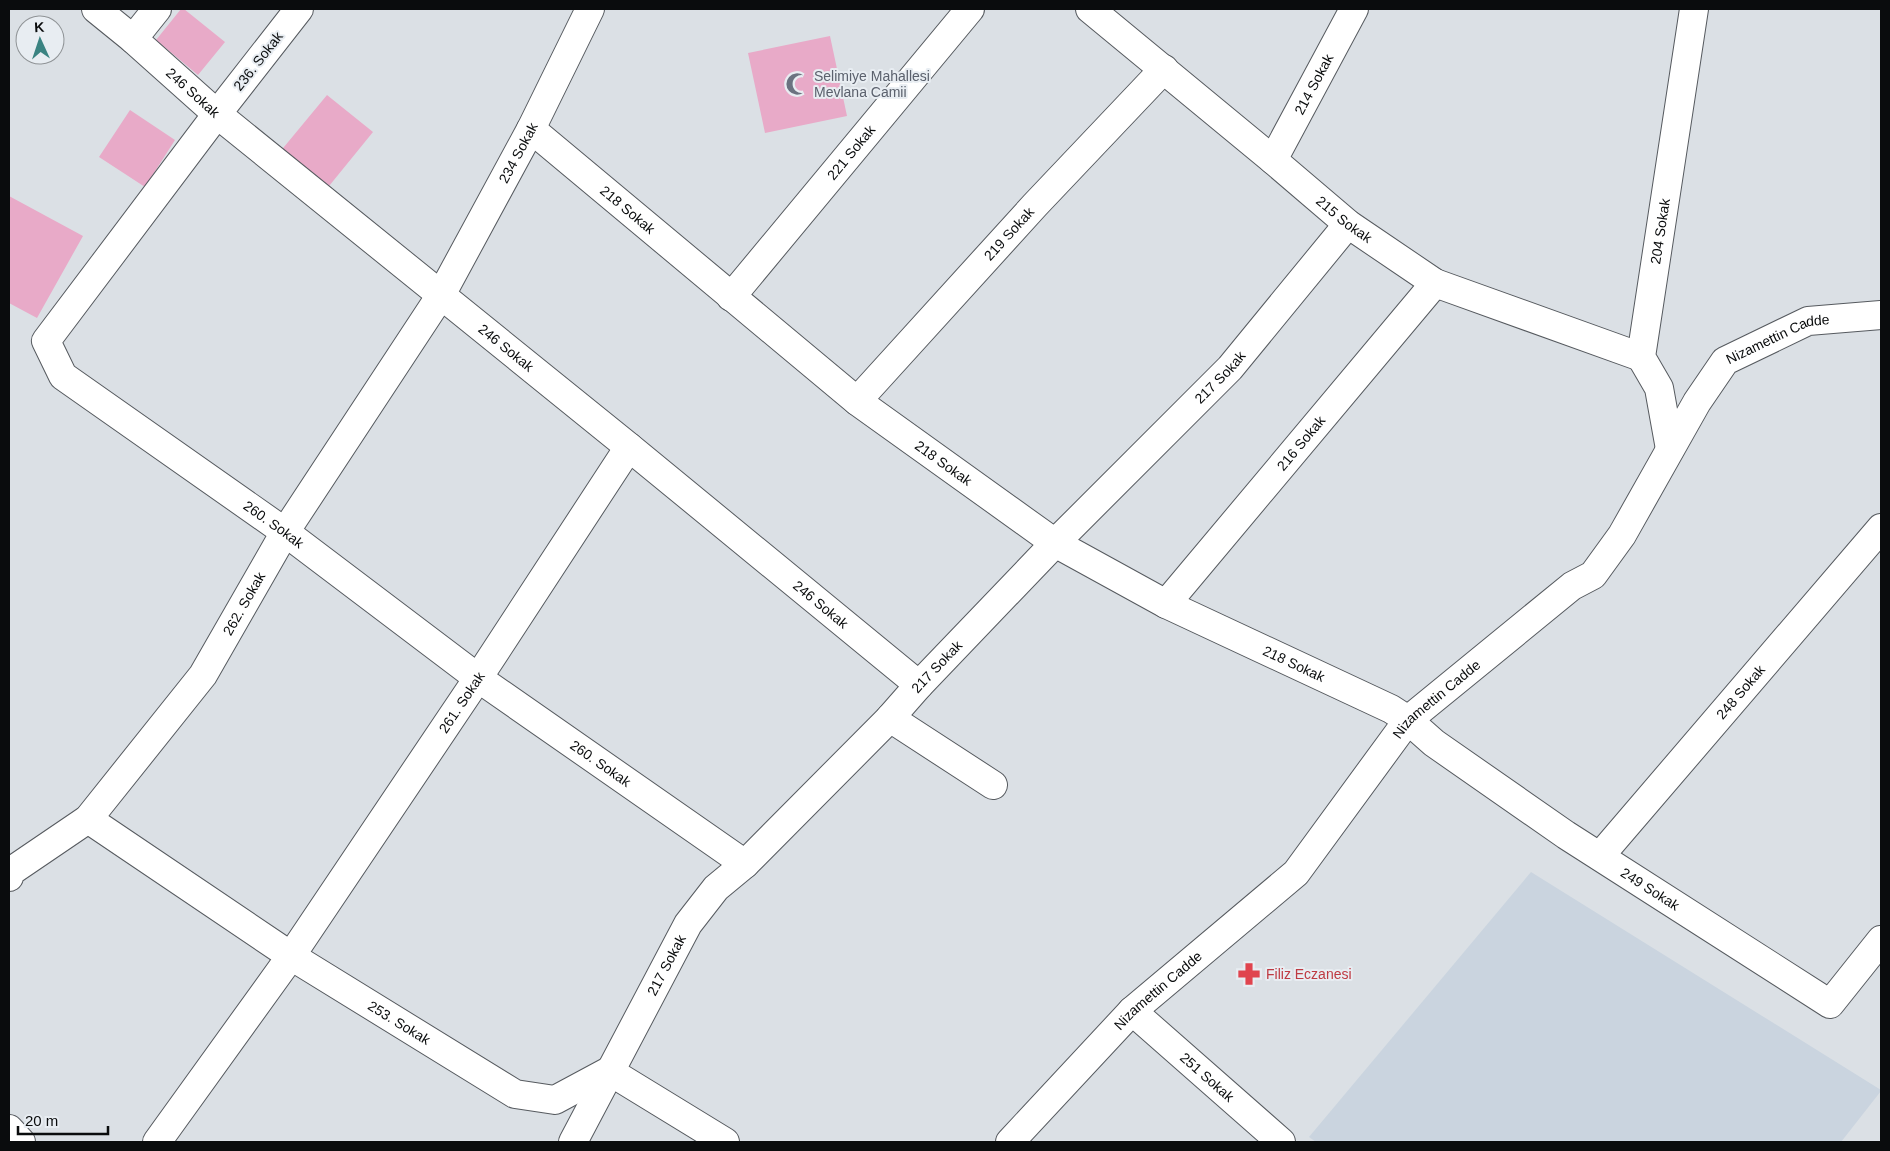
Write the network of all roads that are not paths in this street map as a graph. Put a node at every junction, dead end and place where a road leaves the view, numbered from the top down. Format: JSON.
{"nodes":[{"id":1,"x":96,"y":9,"type":"edge"},
{"id":2,"x":157,"y":9,"type":"edge"},
{"id":3,"x":300,"y":9,"type":"edge"},
{"id":4,"x":590,"y":9,"type":"edge"},
{"id":5,"x":1090,"y":9,"type":"edge"},
{"id":6,"x":1354,"y":9,"type":"edge"},
{"id":7,"x":1694,"y":9,"type":"edge"},
{"id":8,"x":964,"y":11,"type":"edge"},
{"id":9,"x":133,"y":39,"type":"junction"},
{"id":10,"x":1164,"y":69,"type":"junction"},
{"id":11,"x":218,"y":114,"type":"junction"},
{"id":12,"x":531,"y":129,"type":"junction"},
{"id":13,"x":1273,"y":160,"type":"junction"},
{"id":14,"x":1348,"y":224,"type":"junction"},
{"id":15,"x":1435,"y":283,"type":"junction"},
{"id":16,"x":441,"y":294,"type":"junction"},
{"id":17,"x":731,"y":298,"type":"junction"},
{"id":18,"x":1881,"y":315,"type":"edge"},
{"id":19,"x":1642,"y":357,"type":"junction"},
{"id":20,"x":857,"y":401,"type":"junction"},
{"id":21,"x":629,"y":447,"type":"junction"},
{"id":22,"x":1670,"y":449,"type":"junction"},
{"id":23,"x":1881,"y":528,"type":"edge"},
{"id":24,"x":285,"y":532,"type":"junction"},
{"id":25,"x":1055,"y":543,"type":"junction"},
{"id":26,"x":1166,"y":604,"type":"junction"},
{"id":27,"x":478,"y":678,"type":"junction"},
{"id":28,"x":919,"y":685,"type":"junction"},
{"id":29,"x":890,"y":718,"type":"junction"},
{"id":30,"x":1408,"y":720,"type":"junction"},
{"id":31,"x":993,"y":785,"type":"dead end"},
{"id":32,"x":88,"y":819,"type":"junction"},
{"id":33,"x":1600,"y":856,"type":"junction"},
{"id":34,"x":746,"y":864,"type":"junction"},
{"id":35,"x":9,"y":873,"type":"edge"},
{"id":36,"x":1881,"y":940,"type":"edge"},
{"id":37,"x":291,"y":956,"type":"junction"},
{"id":38,"x":1132,"y":1011,"type":"junction"},
{"id":39,"x":609,"y":1071,"type":"junction"},
{"id":40,"x":9,"y":1129,"type":"edge"},
{"id":41,"x":21,"y":1142,"type":"edge"},
{"id":42,"x":157,"y":1142,"type":"edge"},
{"id":43,"x":573,"y":1142,"type":"edge"},
{"id":44,"x":724,"y":1142,"type":"edge"},
{"id":45,"x":1010,"y":1142,"type":"edge"},
{"id":46,"x":1281,"y":1142,"type":"edge"}],
"edges":[{"from":1,"to":9,"type":"street","name":"246 Sokak"},
{"from":2,"to":9,"type":"street"},
{"from":3,"to":11,"type":"street","name":"236. Sokak"},
{"from":4,"to":12,"type":"street","name":"234 Sokak"},
{"from":5,"to":10,"type":"street","name":"215 Sokak"},
{"from":6,"to":13,"type":"street","name":"214 Sokak"},
{"from":7,"to":19,"type":"street","name":"204 Sokak"},
{"from":8,"to":17,"type":"street","name":"221 Sokak"},
{"from":9,"to":11,"type":"street","name":"246 Sokak"},
{"from":10,"to":13,"type":"street","name":"215 Sokak"},
{"from":10,"to":20,"type":"street","name":"219 Sokak"},
{"from":11,"to":16,"type":"street","name":"246 Sokak"},
{"from":11,"to":24,"type":"street","name":"260. Sokak"},
{"from":12,"to":16,"type":"street","name":"234 Sokak"},
{"from":12,"to":17,"type":"street","name":"218 Sokak"},
{"from":13,"to":14,"type":"street","name":"215 Sokak"},
{"from":14,"to":15,"type":"street","name":"215 Sokak"},
{"from":14,"to":25,"type":"street","name":"217 Sokak"},
{"from":15,"to":19,"type":"street","name":"215 Sokak"},
{"from":15,"to":26,"type":"street","name":"216 Sokak"},
{"from":16,"to":21,"type":"street","name":"246 Sokak"},
{"from":16,"to":24,"type":"street","name":"262. Sokak"},
{"from":17,"to":20,"type":"street","name":"218 Sokak"},
{"from":18,"to":22,"type":"street","name":"Nizamettin Cadde"},
{"from":19,"to":22,"type":"street"},
{"from":20,"to":25,"type":"street","name":"218 Sokak"},
{"from":21,"to":27,"type":"street","name":"261. Sokak"},
{"from":21,"to":28,"type":"street","name":"246 Sokak"},
{"from":22,"to":30,"type":"street","name":"Nizamettin Cadde"},
{"from":23,"to":33,"type":"street","name":"248 Sokak"},
{"from":24,"to":27,"type":"street","name":"260. Sokak"},
{"from":24,"to":32,"type":"street","name":"262. Sokak"},
{"from":25,"to":26,"type":"street","name":"218 Sokak"},
{"from":25,"to":28,"type":"street","name":"217 Sokak"},
{"from":26,"to":30,"type":"street","name":"218 Sokak"},
{"from":27,"to":34,"type":"street","name":"260. Sokak"},
{"from":27,"to":37,"type":"street","name":"261. Sokak"},
{"from":28,"to":29,"type":"street","name":"217 Sokak"},
{"from":29,"to":31,"type":"street"},
{"from":29,"to":34,"type":"street","name":"217 Sokak"},
{"from":30,"to":33,"type":"street","name":"249 Sokak"},
{"from":30,"to":38,"type":"street","name":"Nizamettin Cadde"},
{"from":32,"to":35,"type":"street","name":"262. Sokak"},
{"from":32,"to":37,"type":"street","name":"253. Sokak"},
{"from":33,"to":36,"type":"street","name":"249 Sokak"},
{"from":34,"to":39,"type":"street","name":"217 Sokak"},
{"from":37,"to":39,"type":"street","name":"253. Sokak"},
{"from":37,"to":42,"type":"street","name":"261. Sokak"},
{"from":38,"to":45,"type":"street","name":"Nizamettin Cadde"},
{"from":38,"to":46,"type":"street","name":"251 Sokak"},
{"from":39,"to":43,"type":"street","name":"217 Sokak"},
{"from":39,"to":44,"type":"street"},
{"from":40,"to":41,"type":"street"}]}
